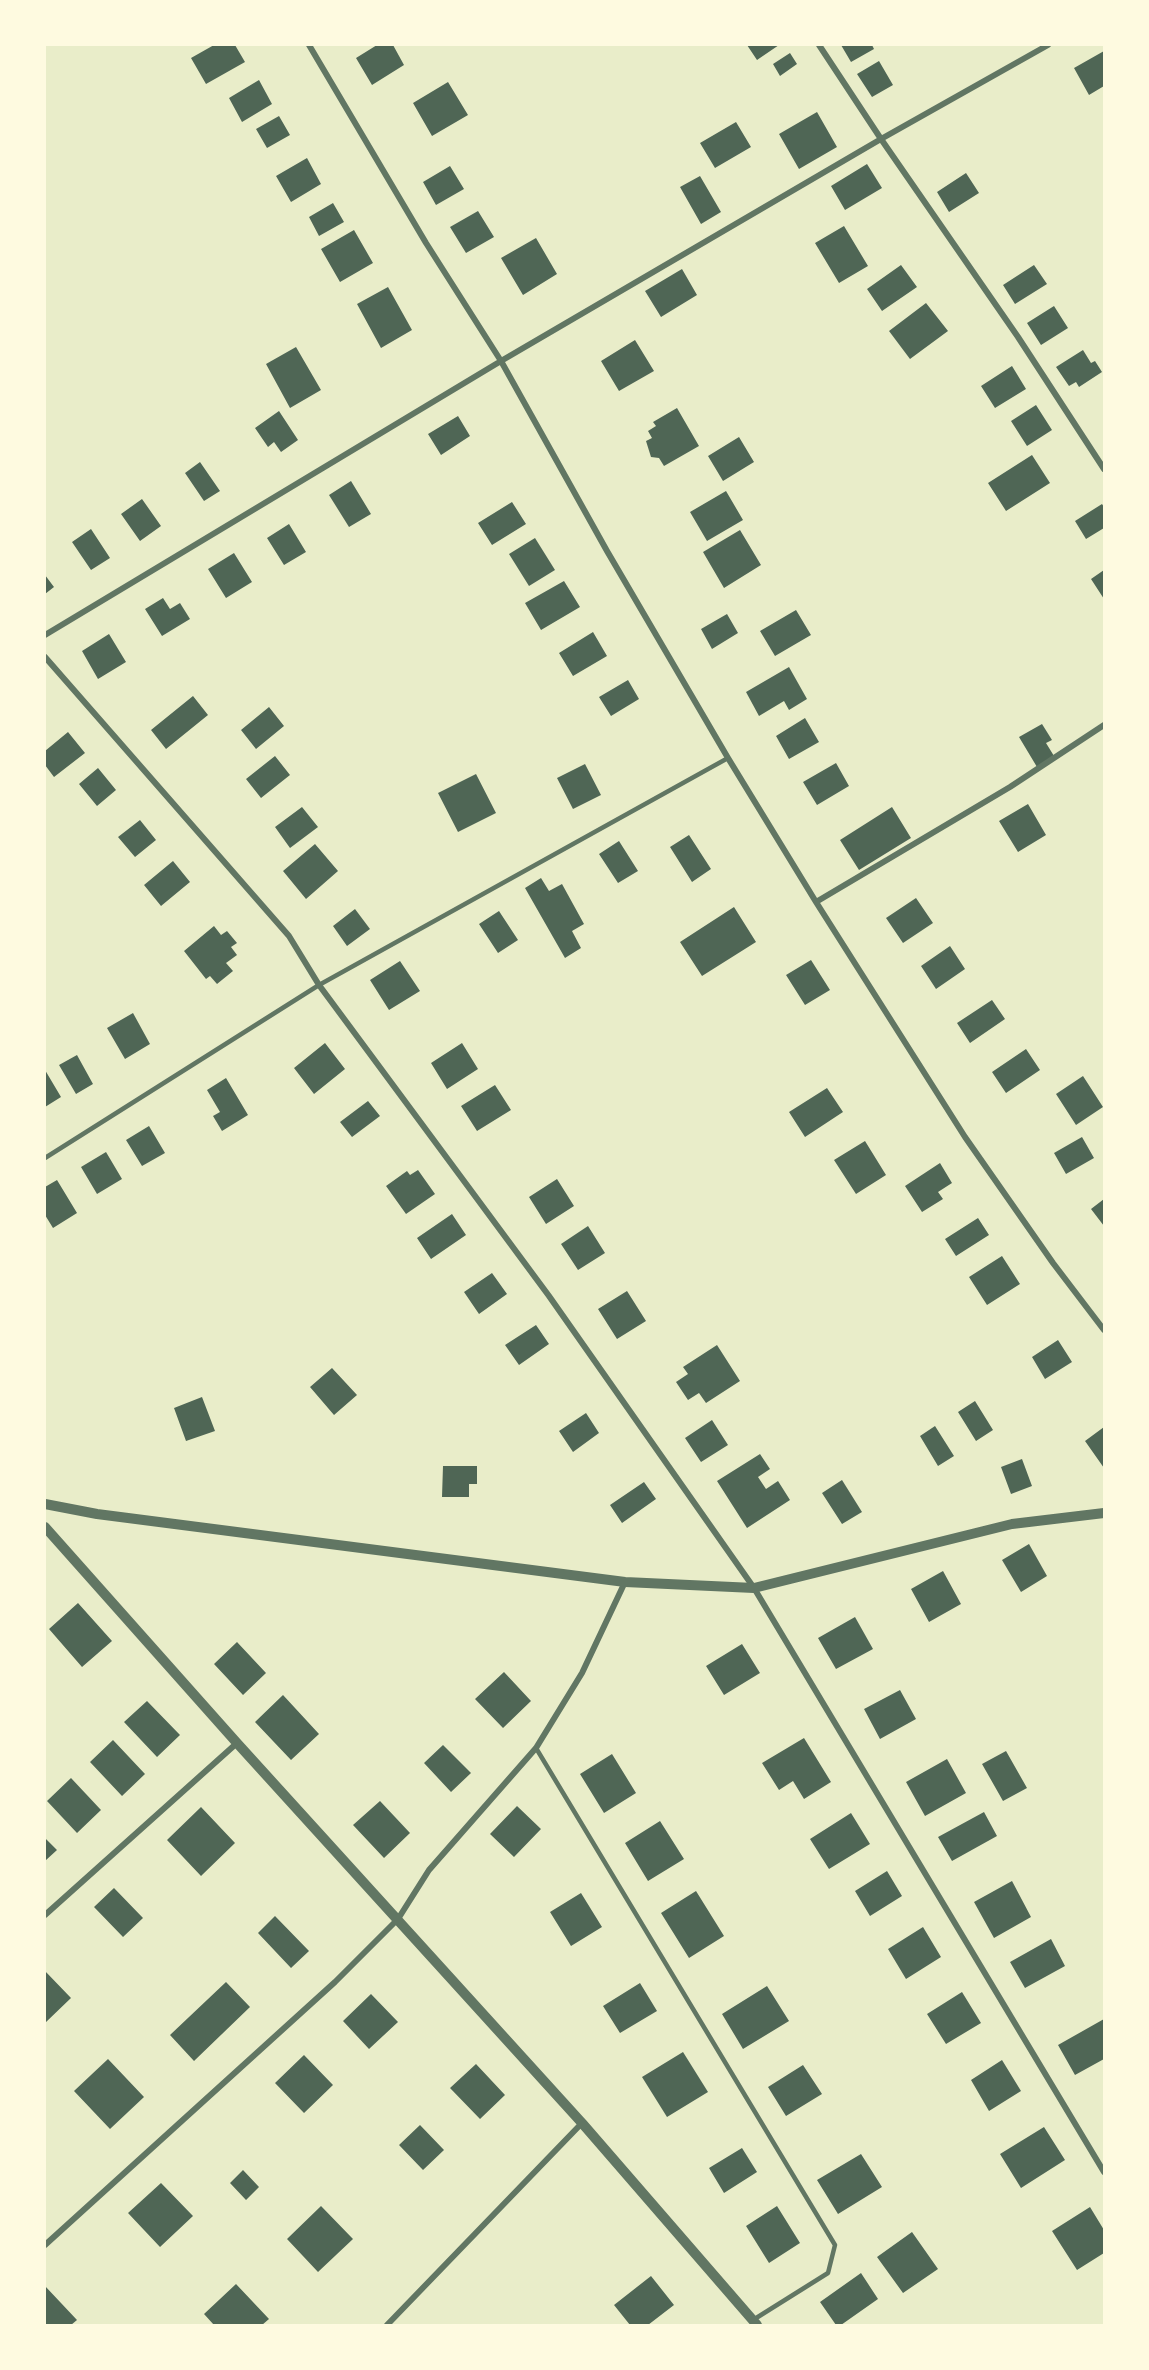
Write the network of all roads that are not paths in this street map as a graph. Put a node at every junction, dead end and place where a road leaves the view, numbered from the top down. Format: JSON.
{"nodes":[{"id":1,"x":309,"y":45,"type":"edge"},
{"id":2,"x":819,"y":45,"type":"edge"},
{"id":3,"x":1048,"y":45,"type":"edge"},
{"id":4,"x":881,"y":139,"type":"junction"},
{"id":5,"x":501,"y":361,"type":"junction"},
{"id":6,"x":1104,"y":469,"type":"edge"},
{"id":7,"x":45,"y":635,"type":"edge"},
{"id":8,"x":45,"y":657,"type":"edge"},
{"id":9,"x":1104,"y":725,"type":"edge"},
{"id":10,"x":728,"y":758,"type":"junction"},
{"id":11,"x":816,"y":902,"type":"junction"},
{"id":12,"x":319,"y":985,"type":"junction"},
{"id":13,"x":45,"y":1158,"type":"edge"},
{"id":14,"x":1104,"y":1330,"type":"edge"},
{"id":15,"x":45,"y":1504,"type":"edge"},
{"id":16,"x":1104,"y":1513,"type":"edge"},
{"id":17,"x":45,"y":1527,"type":"edge"},
{"id":18,"x":625,"y":1582,"type":"junction"},
{"id":19,"x":754,"y":1588,"type":"junction"},
{"id":20,"x":237,"y":1743,"type":"junction"},
{"id":21,"x":536,"y":1748,"type":"junction"},
{"id":22,"x":45,"y":1915,"type":"edge"},
{"id":23,"x":398,"y":1919,"type":"junction"},
{"id":24,"x":582,"y":2123,"type":"junction"},
{"id":25,"x":1104,"y":2172,"type":"edge"},
{"id":26,"x":45,"y":2245,"type":"edge"},
{"id":27,"x":755,"y":2323,"type":"edge"},
{"id":28,"x":387,"y":2325,"type":"edge"}],
"edges":[{"from":1,"to":5,"type":"street"},
{"from":2,"to":4,"type":"street"},
{"from":3,"to":4,"type":"street"},
{"from":4,"to":5,"type":"street"},
{"from":4,"to":6,"type":"street"},
{"from":5,"to":7,"type":"street"},
{"from":5,"to":10,"type":"street"},
{"from":8,"to":12,"type":"street"},
{"from":9,"to":11,"type":"street"},
{"from":10,"to":11,"type":"street"},
{"from":10,"to":12,"type":"lane"},
{"from":11,"to":14,"type":"street"},
{"from":12,"to":13,"type":"lane"},
{"from":12,"to":19,"type":"street"},
{"from":15,"to":18,"type":"street"},
{"from":16,"to":19,"type":"street"},
{"from":17,"to":20,"type":"street"},
{"from":18,"to":19,"type":"street"},
{"from":18,"to":21,"type":"street"},
{"from":19,"to":25,"type":"street"},
{"from":20,"to":22,"type":"street"},
{"from":20,"to":23,"type":"street"},
{"from":21,"to":23,"type":"street"},
{"from":21,"to":27,"type":"lane"},
{"from":23,"to":24,"type":"street"},
{"from":23,"to":26,"type":"street"},
{"from":24,"to":27,"type":"street"},
{"from":24,"to":28,"type":"street"}]}
